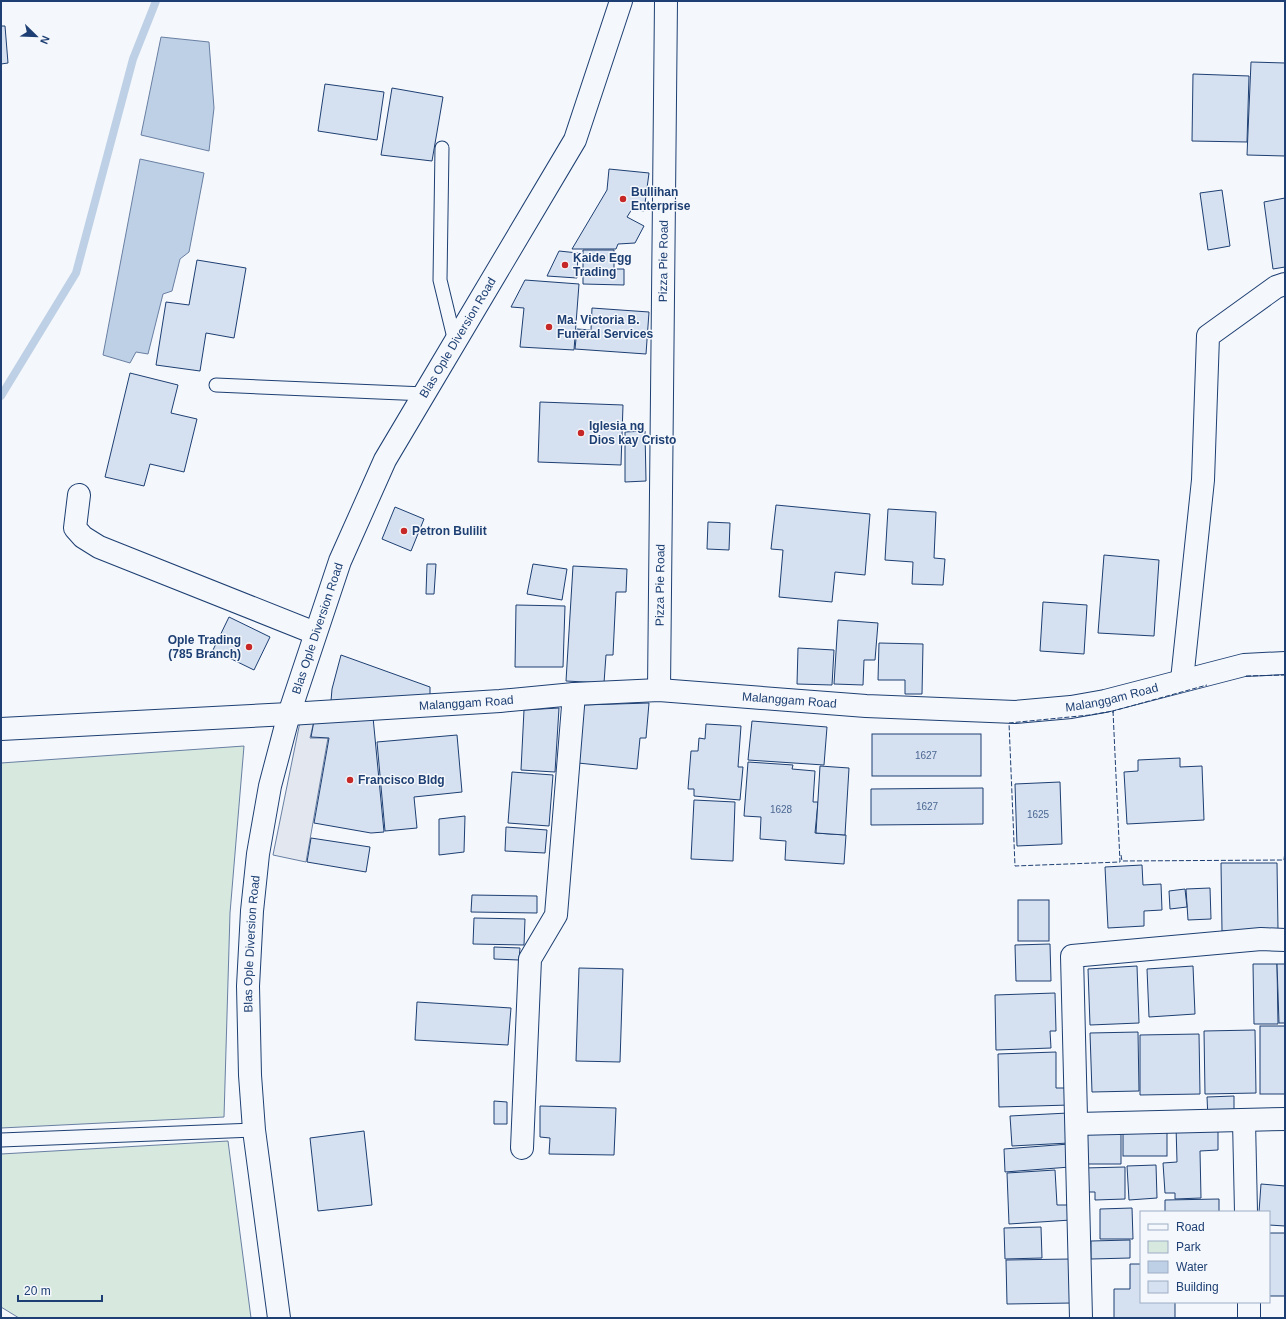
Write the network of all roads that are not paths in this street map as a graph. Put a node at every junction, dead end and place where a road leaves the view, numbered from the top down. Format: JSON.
{"nodes":[{"id":1,"x":622,"y":1,"type":"edge"},
{"id":2,"x":666,"y":1,"type":"edge"},
{"id":3,"x":442,"y":148,"type":"dead end"},
{"id":4,"x":1285,"y":284,"type":"edge"},
{"id":5,"x":455,"y":342,"type":"junction"},
{"id":6,"x":216,"y":385,"type":"dead end"},
{"id":7,"x":424,"y":394,"type":"junction"},
{"id":8,"x":79,"y":495,"type":"dead end"},
{"id":9,"x":315,"y":633,"type":"junction"},
{"id":10,"x":1285,"y":663,"type":"edge"},
{"id":11,"x":1182,"y":680,"type":"junction"},
{"id":12,"x":659,"y":690,"type":"junction"},
{"id":13,"x":574,"y":694,"type":"junction"},
{"id":14,"x":289,"y":714,"type":"junction"},
{"id":15,"x":1,"y":728,"type":"edge"},
{"id":16,"x":1285,"y":940,"type":"edge"},
{"id":17,"x":1285,"y":1119,"type":"edge"},
{"id":18,"x":1244,"y":1121,"type":"junction"},
{"id":19,"x":1077,"y":1124,"type":"junction"},
{"id":20,"x":254,"y":1130,"type":"junction"},
{"id":21,"x":1,"y":1140,"type":"edge"},
{"id":22,"x":522,"y":1148,"type":"dead end"},
{"id":23,"x":1246,"y":1211,"type":"edge"},
{"id":24,"x":1249,"y":1303,"type":"edge"},
{"id":25,"x":278,"y":1318,"type":"edge"},
{"id":26,"x":1082,"y":1318,"type":"edge"},
{"id":27,"x":1249,"y":1318,"type":"edge"}],
"edges":[{"from":1,"to":5,"type":"street","name":"Blas Ople Diversion Road"},
{"from":2,"to":12,"type":"street","name":"Pizza Pie Road"},
{"from":3,"to":5,"type":"lane"},
{"from":4,"to":11,"type":"street"},
{"from":5,"to":7,"type":"street","name":"Blas Ople Diversion Road"},
{"from":6,"to":7,"type":"lane"},
{"from":7,"to":9,"type":"street","name":"Blas Ople Diversion Road"},
{"from":8,"to":9,"type":"street"},
{"from":9,"to":14,"type":"street","name":"Blas Ople Diversion Road"},
{"from":10,"to":11,"type":"street","name":"Malanggam Road"},
{"from":11,"to":12,"type":"street","name":"Malanggam Road"},
{"from":12,"to":13,"type":"street","name":"Malanggam Road"},
{"from":13,"to":14,"type":"street","name":"Malanggam Road"},
{"from":13,"to":22,"type":"street"},
{"from":14,"to":15,"type":"street","name":"Malanggam Road"},
{"from":14,"to":20,"type":"street","name":"Blas Ople Diversion Road"},
{"from":16,"to":19,"type":"street"},
{"from":17,"to":18,"type":"street"},
{"from":18,"to":19,"type":"street"},
{"from":18,"to":23,"type":"street"},
{"from":19,"to":26,"type":"street"},
{"from":20,"to":21,"type":"lane"},
{"from":20,"to":25,"type":"street","name":"Blas Ople Diversion Road"},
{"from":24,"to":27,"type":"street"}]}
